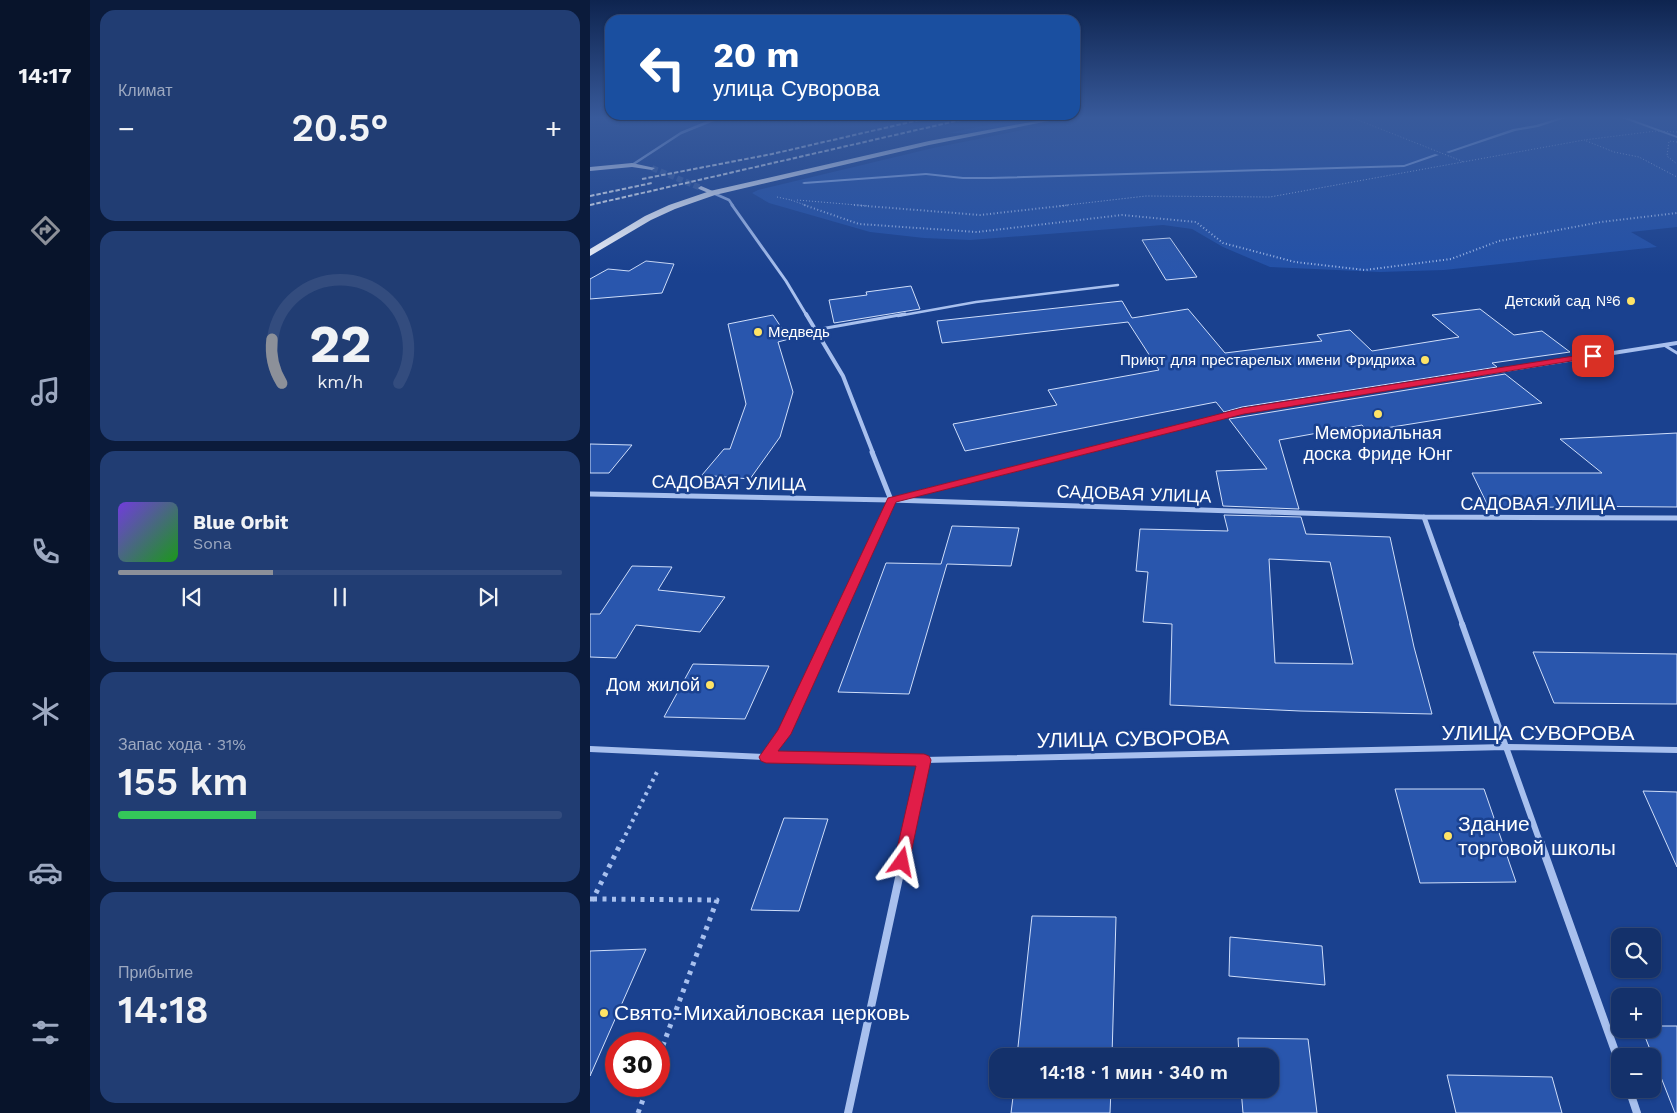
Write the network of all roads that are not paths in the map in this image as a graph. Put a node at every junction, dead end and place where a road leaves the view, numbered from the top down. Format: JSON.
{"nodes":[{"id":1,"x":813,"y":170,"type":"edge"},
{"id":2,"x":702,"y":188,"type":"tunnel mouth"},
{"id":3,"x":713,"y":193,"type":"junction"},
{"id":4,"x":590,"y":253,"type":"edge"},
{"id":5,"x":1118,"y":285,"type":"dead end"},
{"id":6,"x":815,"y":330,"type":"junction"},
{"id":7,"x":1677,"y":343,"type":"edge"},
{"id":8,"x":1664,"y":345,"type":"junction"},
{"id":9,"x":1677,"y":353,"type":"edge"},
{"id":10,"x":590,"y":494,"type":"edge"},
{"id":11,"x":892,"y":500,"type":"junction"},
{"id":12,"x":1424,"y":517,"type":"junction"},
{"id":13,"x":1677,"y":518,"type":"edge"},
{"id":14,"x":1506,"y":747,"type":"junction"},
{"id":15,"x":590,"y":748,"type":"edge"},
{"id":16,"x":1677,"y":750,"type":"edge"},
{"id":17,"x":766,"y":757,"type":"junction"},
{"id":18,"x":924,"y":760,"type":"junction"},
{"id":19,"x":1614,"y":1048,"type":"edge"},
{"id":20,"x":1631,"y":1098,"type":"edge"},
{"id":21,"x":848,"y":1113,"type":"edge"},
{"id":22,"x":1637,"y":1113,"type":"edge"}],
"edges":[{"from":1,"to":3,"type":"highway"},
{"from":2,"to":3,"type":"main road"},
{"from":3,"to":4,"type":"highway"},
{"from":3,"to":6,"type":"street"},
{"from":5,"to":6,"type":"lane"},
{"from":6,"to":11,"type":"street"},
{"from":7,"to":8,"type":"street"},
{"from":8,"to":9,"type":"lane"},
{"from":8,"to":11,"type":"street"},
{"from":10,"to":11,"type":"street","name":"САДОВАЯ УЛИЦА"},
{"from":11,"to":12,"type":"street","name":"САДОВАЯ УЛИЦА"},
{"from":11,"to":17,"type":"street"},
{"from":12,"to":13,"type":"street","name":"САДОВАЯ УЛИЦА"},
{"from":12,"to":14,"type":"street"},
{"from":14,"to":16,"type":"street","name":"УЛИЦА СУВОРОВА"},
{"from":14,"to":18,"type":"street","name":"УЛИЦА СУВОРОВА"},
{"from":14,"to":19,"type":"street"},
{"from":15,"to":17,"type":"street","name":"УЛИЦА СУВОРОВА"},
{"from":17,"to":18,"type":"street","name":"УЛИЦА СУВОРОВА"},
{"from":18,"to":21,"type":"street"},
{"from":20,"to":22,"type":"street"}]}
